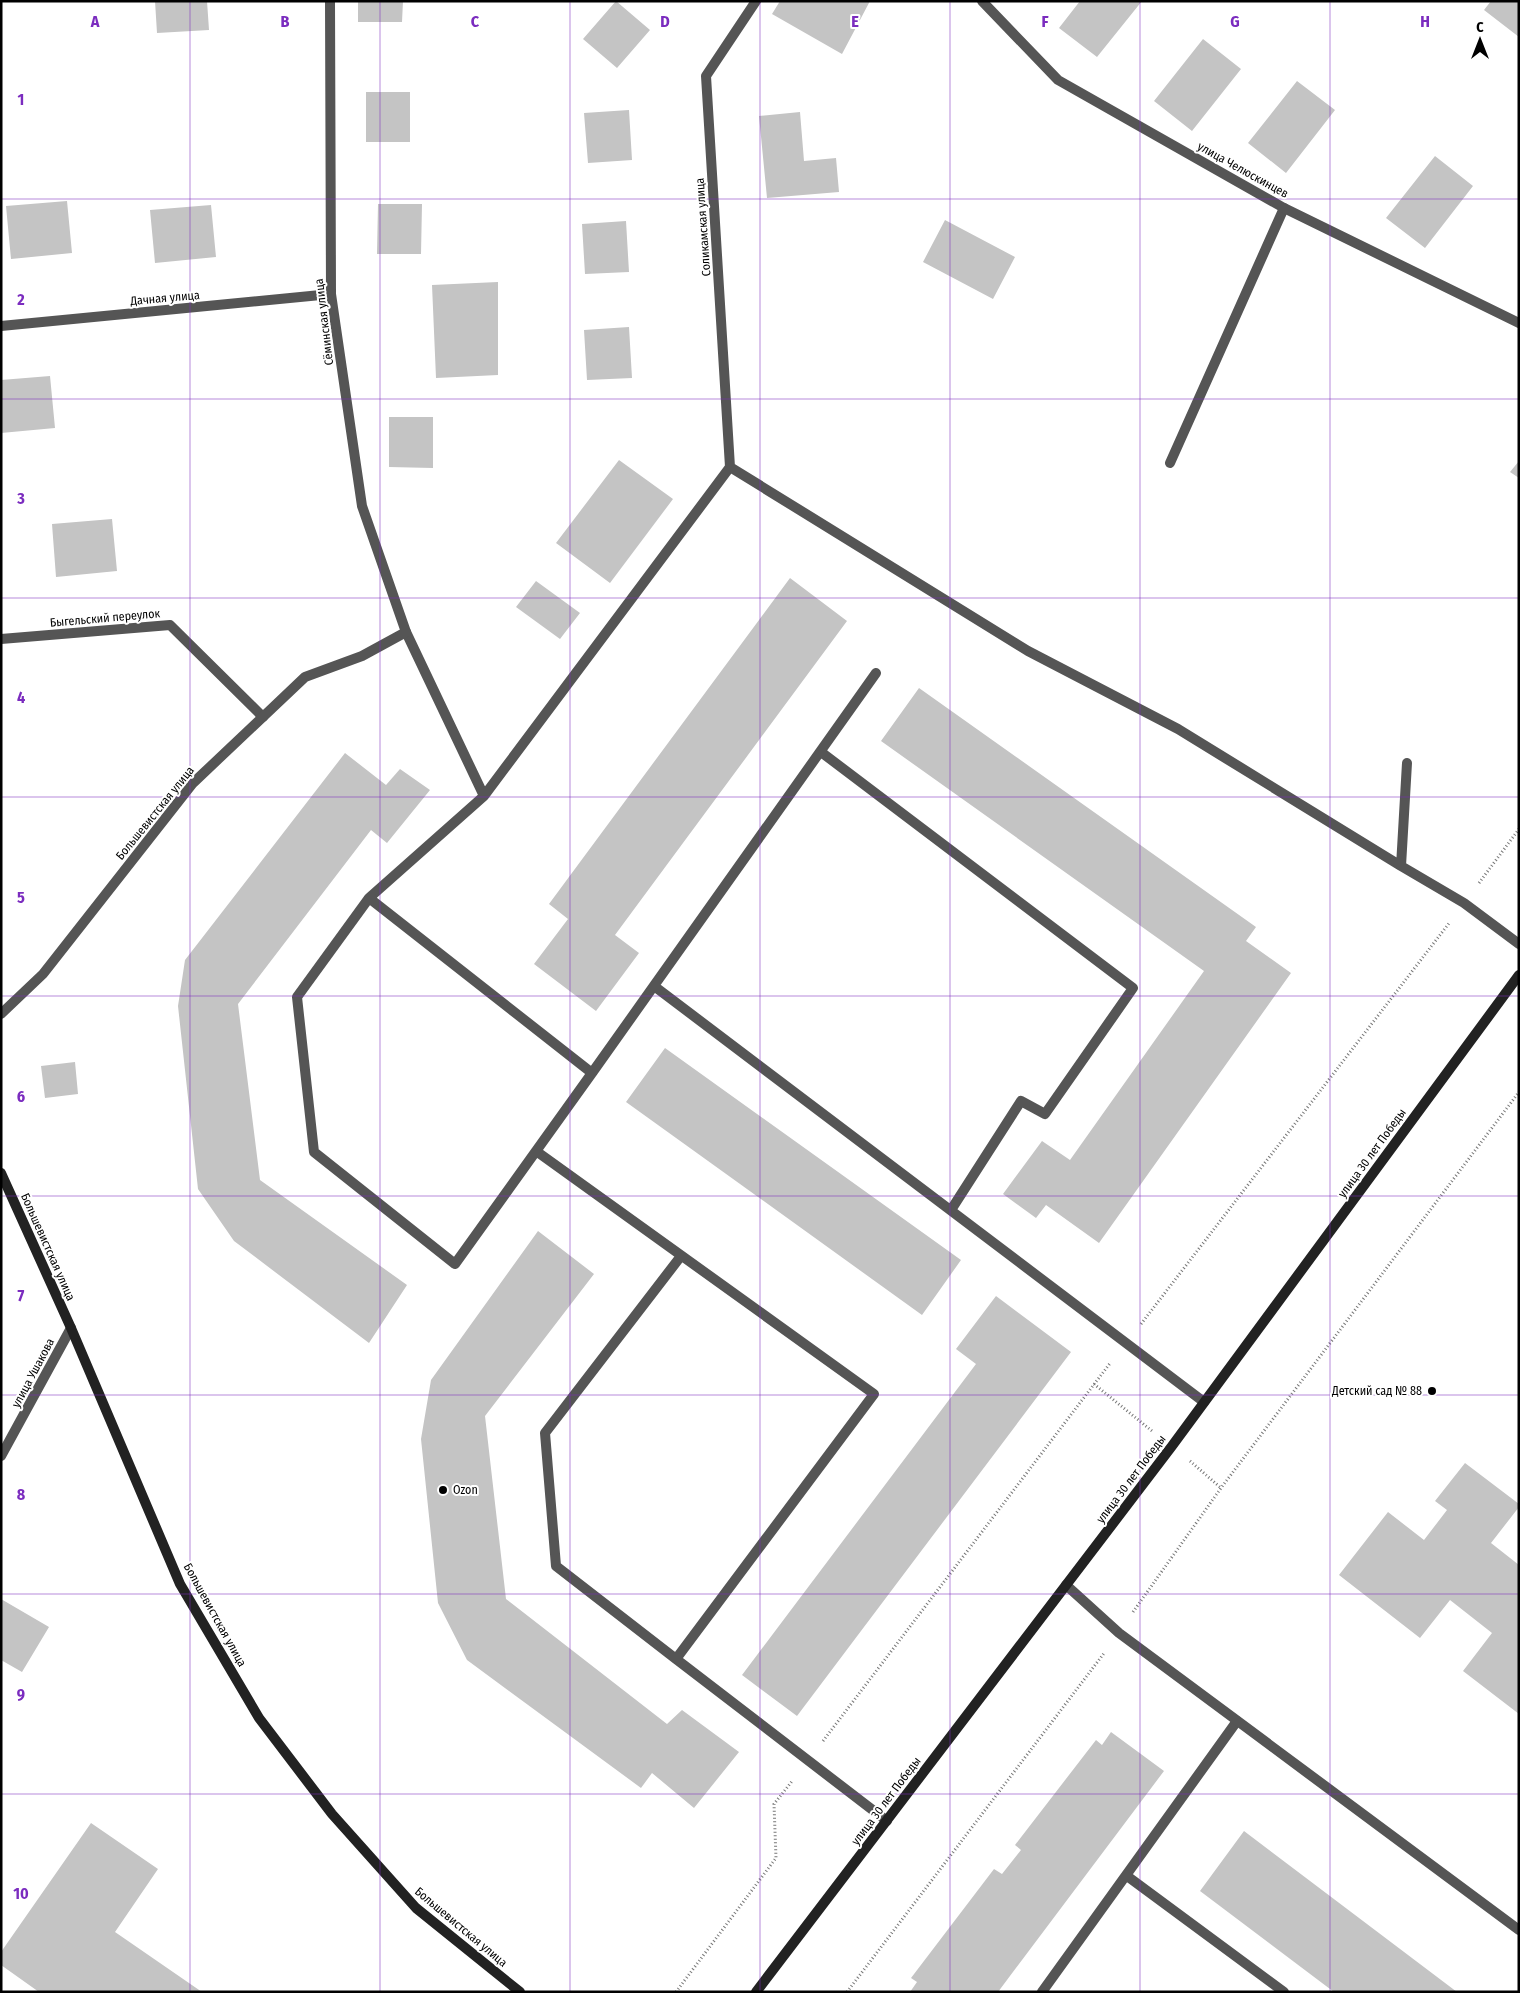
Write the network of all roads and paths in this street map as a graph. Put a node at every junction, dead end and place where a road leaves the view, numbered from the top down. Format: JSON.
{"nodes":[{"id":1,"x":330,"y":1,"type":"edge"},
{"id":2,"x":756,"y":1,"type":"edge"},
{"id":3,"x":982,"y":1,"type":"edge"},
{"id":4,"x":1284,"y":208,"type":"junction"},
{"id":5,"x":331,"y":294,"type":"junction"},
{"id":6,"x":1519,"y":324,"type":"edge"},
{"id":7,"x":1,"y":326,"type":"edge"},
{"id":8,"x":1170,"y":463,"type":"dead end"},
{"id":9,"x":730,"y":467,"type":"junction"},
{"id":10,"x":406,"y":632,"type":"junction"},
{"id":11,"x":1,"y":639,"type":"edge"},
{"id":12,"x":876,"y":674,"type":"dead end"},
{"id":13,"x":263,"y":717,"type":"junction"},
{"id":14,"x":821,"y":752,"type":"junction"},
{"id":15,"x":1407,"y":763,"type":"dead end"},
{"id":16,"x":484,"y":796,"type":"junction"},
{"id":17,"x":1519,"y":829,"type":"edge"},
{"id":18,"x":1401,"y":866,"type":"junction"},
{"id":19,"x":369,"y":898,"type":"junction"},
{"id":20,"x":1464,"y":903,"type":"junction"},
{"id":21,"x":1519,"y":944,"type":"edge"},
{"id":22,"x":1519,"y":975,"type":"edge"},
{"id":23,"x":654,"y":986,"type":"junction"},
{"id":24,"x":1,"y":1014,"type":"edge"},
{"id":25,"x":592,"y":1073,"type":"junction"},
{"id":26,"x":1519,"y":1092,"type":"edge"},
{"id":27,"x":536,"y":1151,"type":"junction"},
{"id":28,"x":1,"y":1173,"type":"edge"},
{"id":29,"x":951,"y":1210,"type":"junction"},
{"id":30,"x":681,"y":1256,"type":"junction"},
{"id":31,"x":71,"y":1328,"type":"junction"},
{"id":32,"x":1204,"y":1402,"type":"junction"},
{"id":33,"x":1,"y":1456,"type":"edge"},
{"id":34,"x":1066,"y":1585,"type":"junction"},
{"id":35,"x":1119,"y":1633,"type":"junction"},
{"id":36,"x":676,"y":1659,"type":"junction"},
{"id":37,"x":1237,"y":1721,"type":"junction"},
{"id":38,"x":774,"y":1804,"type":"dead end"},
{"id":39,"x":887,"y":1821,"type":"junction"},
{"id":40,"x":1127,"y":1876,"type":"junction"},
{"id":41,"x":1519,"y":1930,"type":"edge"},
{"id":42,"x":520,"y":1992,"type":"edge"},
{"id":43,"x":676,"y":1992,"type":"edge"},
{"id":44,"x":756,"y":1992,"type":"edge"},
{"id":45,"x":846,"y":1992,"type":"edge"},
{"id":46,"x":1042,"y":1992,"type":"edge"},
{"id":47,"x":1284,"y":1992,"type":"edge"}],
"edges":[{"from":1,"to":5,"type":"street","name":"Сёминская улица"},
{"from":2,"to":9,"type":"street","name":"Соликамская улица"},
{"from":3,"to":4,"type":"street","name":"улица Челюскинцев"},
{"from":4,"to":6,"type":"street","name":"улица Челюскинцев"},
{"from":4,"to":8,"type":"street"},
{"from":5,"to":7,"type":"street","name":"Дачная улица"},
{"from":5,"to":10,"type":"street","name":"Сёминская улица"},
{"from":9,"to":16,"type":"street"},
{"from":9,"to":18,"type":"street"},
{"from":10,"to":13,"type":"street","name":"Большевистская улица"},
{"from":10,"to":16,"type":"street","name":"Сёминская улица"},
{"from":11,"to":13,"type":"street","name":"Быгельский переулок"},
{"from":12,"to":14,"type":"street"},
{"from":13,"to":24,"type":"street","name":"Большевистская улица"},
{"from":14,"to":23,"type":"street"},
{"from":14,"to":29,"type":"street"},
{"from":15,"to":18,"type":"street"},
{"from":16,"to":19,"type":"street"},
{"from":17,"to":20,"type":"path"},
{"from":18,"to":20,"type":"street"},
{"from":19,"to":25,"type":"street"},
{"from":19,"to":27,"type":"street"},
{"from":20,"to":21,"type":"street"},
{"from":22,"to":32,"type":"street","name":"улица 30 лет Победы"},
{"from":23,"to":25,"type":"street"},
{"from":23,"to":29,"type":"street"},
{"from":25,"to":27,"type":"street"},
{"from":26,"to":35,"type":"path"},
{"from":27,"to":30,"type":"street"},
{"from":28,"to":31,"type":"street","name":"Большевистская улица"},
{"from":29,"to":32,"type":"street"},
{"from":30,"to":36,"type":"street"},
{"from":30,"to":36,"type":"street"},
{"from":31,"to":33,"type":"street","name":"улица Ушакова"},
{"from":31,"to":42,"type":"street","name":"Большевистская улица"},
{"from":32,"to":34,"type":"street","name":"улица 30 лет Победы"},
{"from":34,"to":35,"type":"street"},
{"from":34,"to":39,"type":"street","name":"улица 30 лет Победы"},
{"from":35,"to":37,"type":"street"},
{"from":35,"to":45,"type":"path"},
{"from":36,"to":39,"type":"street"},
{"from":37,"to":40,"type":"street"},
{"from":37,"to":41,"type":"street"},
{"from":38,"to":43,"type":"path"},
{"from":39,"to":44,"type":"street","name":"улица 30 лет Победы"},
{"from":40,"to":46,"type":"street"},
{"from":40,"to":47,"type":"street"}]}
